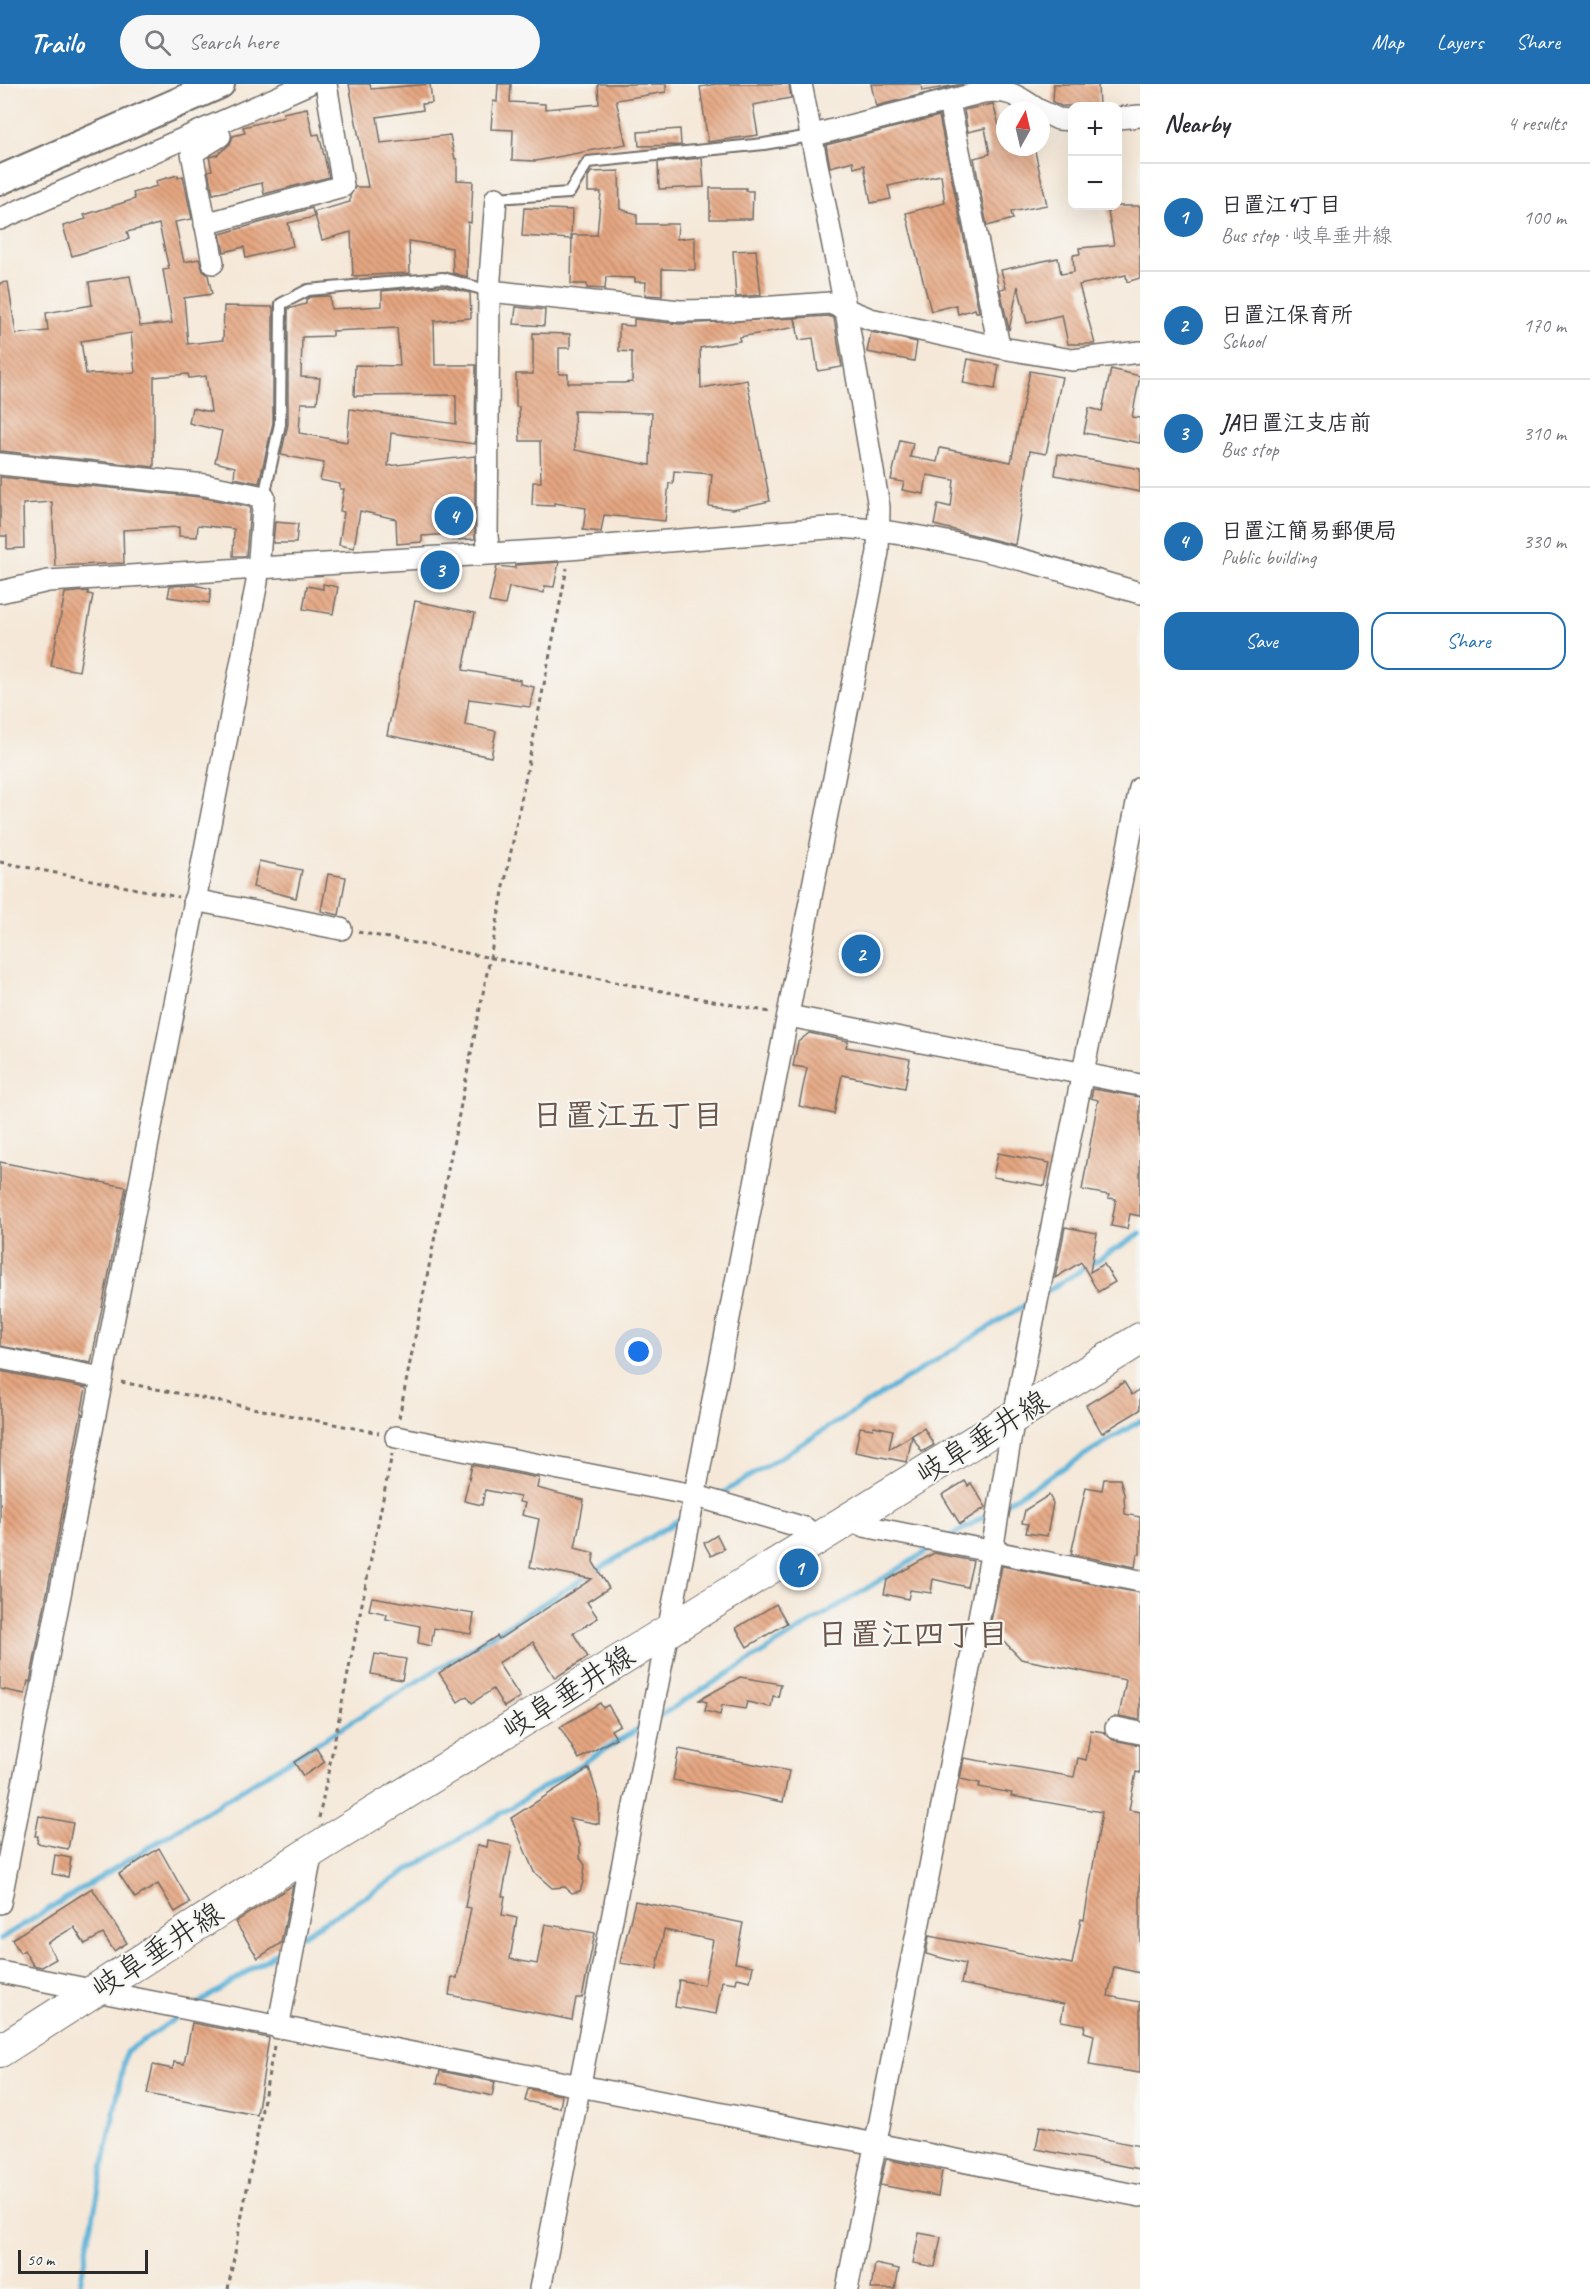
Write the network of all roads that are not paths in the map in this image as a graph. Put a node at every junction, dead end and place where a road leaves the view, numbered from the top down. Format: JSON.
{"nodes":[{"id":1,"x":220,"y":84,"type":"edge"},
{"id":2,"x":308,"y":84,"type":"edge"},
{"id":3,"x":326,"y":84,"type":"edge"},
{"id":4,"x":801,"y":84,"type":"edge"},
{"id":5,"x":1003,"y":87,"type":"edge"},
{"id":6,"x":949,"y":102,"type":"junction"},
{"id":7,"x":1027,"y":102,"type":"edge"},
{"id":8,"x":243,"y":113,"type":"junction"},
{"id":9,"x":1050,"y":115,"type":"edge"},
{"id":10,"x":1140,"y":117,"type":"edge"},
{"id":11,"x":1122,"y":118,"type":"edge"},
{"id":12,"x":1068,"y":120,"type":"edge"},
{"id":13,"x":810,"y":136,"type":"junction"},
{"id":14,"x":0,"y":180,"type":"edge"},
{"id":15,"x":496,"y":198,"type":"joint"},
{"id":16,"x":0,"y":219,"type":"edge"},
{"id":17,"x":205,"y":224,"type":"junction"},
{"id":18,"x":213,"y":262,"type":"dead end"},
{"id":19,"x":489,"y":291,"type":"junction"},
{"id":20,"x":846,"y":311,"type":"junction"},
{"id":21,"x":999,"y":346,"type":"junction"},
{"id":22,"x":1140,"y":352,"type":"edge"},
{"id":23,"x":0,"y":464,"type":"edge"},
{"id":24,"x":264,"y":497,"type":"junction"},
{"id":25,"x":879,"y":530,"type":"junction"},
{"id":26,"x":489,"y":553,"type":"junction"},
{"id":27,"x":258,"y":568,"type":"junction"},
{"id":28,"x":0,"y":592,"type":"edge"},
{"id":29,"x":1140,"y":593,"type":"edge"},
{"id":30,"x":1140,"y":788,"type":"edge"},
{"id":31,"x":194,"y":900,"type":"junction"},
{"id":32,"x":341,"y":929,"type":"road end"},
{"id":33,"x":789,"y":1016,"type":"junction"},
{"id":34,"x":1083,"y":1075,"type":"junction"},
{"id":35,"x":1140,"y":1085,"type":"edge"},
{"id":36,"x":1140,"y":1339,"type":"edge"},
{"id":37,"x":0,"y":1358,"type":"edge"},
{"id":38,"x":102,"y":1378,"type":"junction"},
{"id":39,"x":1014,"y":1416,"type":"junction"},
{"id":40,"x":396,"y":1437,"type":"road end"},
{"id":41,"x":693,"y":1496,"type":"junction"},
{"id":42,"x":850,"y":1519,"type":"junction"},
{"id":43,"x":818,"y":1539,"type":"junction"},
{"id":44,"x":992,"y":1551,"type":"junction"},
{"id":45,"x":1140,"y":1581,"type":"edge"},
{"id":46,"x":670,"y":1629,"type":"junction"},
{"id":47,"x":1116,"y":1728,"type":"dead end"},
{"id":48,"x":1140,"y":1733,"type":"edge"},
{"id":49,"x":312,"y":1851,"type":"junction"},
{"id":50,"x":0,"y":1904,"type":"edge"},
{"id":51,"x":0,"y":1972,"type":"edge"},
{"id":52,"x":93,"y":1991,"type":"junction"},
{"id":53,"x":278,"y":2028,"type":"junction"},
{"id":54,"x":0,"y":2051,"type":"edge"},
{"id":55,"x":580,"y":2087,"type":"junction"},
{"id":56,"x":874,"y":2145,"type":"junction"},
{"id":57,"x":1140,"y":2196,"type":"edge"},
{"id":58,"x":540,"y":2289,"type":"edge"},
{"id":59,"x":847,"y":2289,"type":"edge"}],
"edges":[{"from":1,"to":14,"type":"street"},
{"from":2,"to":8,"type":"street"},
{"from":3,"to":17,"type":"street"},
{"from":4,"to":13,"type":"street"},
{"from":5,"to":6,"type":"street"},
{"from":5,"to":7,"type":"street"},
{"from":6,"to":13,"type":"street"},
{"from":6,"to":21,"type":"street"},
{"from":8,"to":16,"type":"street"},
{"from":8,"to":17,"type":"street"},
{"from":9,"to":12,"type":"street"},
{"from":10,"to":11,"type":"street"},
{"from":13,"to":15,"type":"lane"},
{"from":13,"to":20,"type":"street"},
{"from":15,"to":19,"type":"street"},
{"from":17,"to":18,"type":"street"},
{"from":19,"to":20,"type":"street"},
{"from":19,"to":24,"type":"lane"},
{"from":19,"to":26,"type":"street"},
{"from":20,"to":21,"type":"street"},
{"from":20,"to":25,"type":"street"},
{"from":21,"to":22,"type":"street"},
{"from":23,"to":24,"type":"street"},
{"from":24,"to":27,"type":"street"},
{"from":25,"to":26,"type":"street"},
{"from":25,"to":29,"type":"street"},
{"from":25,"to":33,"type":"street"},
{"from":26,"to":27,"type":"street"},
{"from":27,"to":28,"type":"street"},
{"from":27,"to":31,"type":"street"},
{"from":30,"to":34,"type":"street"},
{"from":31,"to":32,"type":"street"},
{"from":31,"to":38,"type":"street"},
{"from":33,"to":34,"type":"street"},
{"from":33,"to":41,"type":"street"},
{"from":34,"to":35,"type":"street"},
{"from":34,"to":39,"type":"street"},
{"from":36,"to":39,"type":"main road","name":"岐阜垂井線"},
{"from":37,"to":38,"type":"street"},
{"from":38,"to":50,"type":"street"},
{"from":39,"to":42,"type":"main road","name":"岐阜垂井線"},
{"from":39,"to":44,"type":"street"},
{"from":40,"to":41,"type":"street"},
{"from":41,"to":43,"type":"street"},
{"from":41,"to":46,"type":"street"},
{"from":42,"to":43,"type":"main road","name":"岐阜垂井線"},
{"from":42,"to":44,"type":"street"},
{"from":43,"to":46,"type":"main road","name":"岐阜垂井線"},
{"from":44,"to":45,"type":"street"},
{"from":44,"to":56,"type":"street"},
{"from":46,"to":49,"type":"main road","name":"岐阜垂井線"},
{"from":46,"to":55,"type":"street"},
{"from":47,"to":48,"type":"street"},
{"from":49,"to":52,"type":"main road","name":"岐阜垂井線"},
{"from":49,"to":53,"type":"street"},
{"from":51,"to":52,"type":"street"},
{"from":52,"to":53,"type":"street"},
{"from":52,"to":54,"type":"main road","name":"岐阜垂井線"},
{"from":53,"to":55,"type":"street"},
{"from":55,"to":56,"type":"street"},
{"from":55,"to":58,"type":"street"},
{"from":56,"to":57,"type":"street"},
{"from":56,"to":59,"type":"street"}]}
